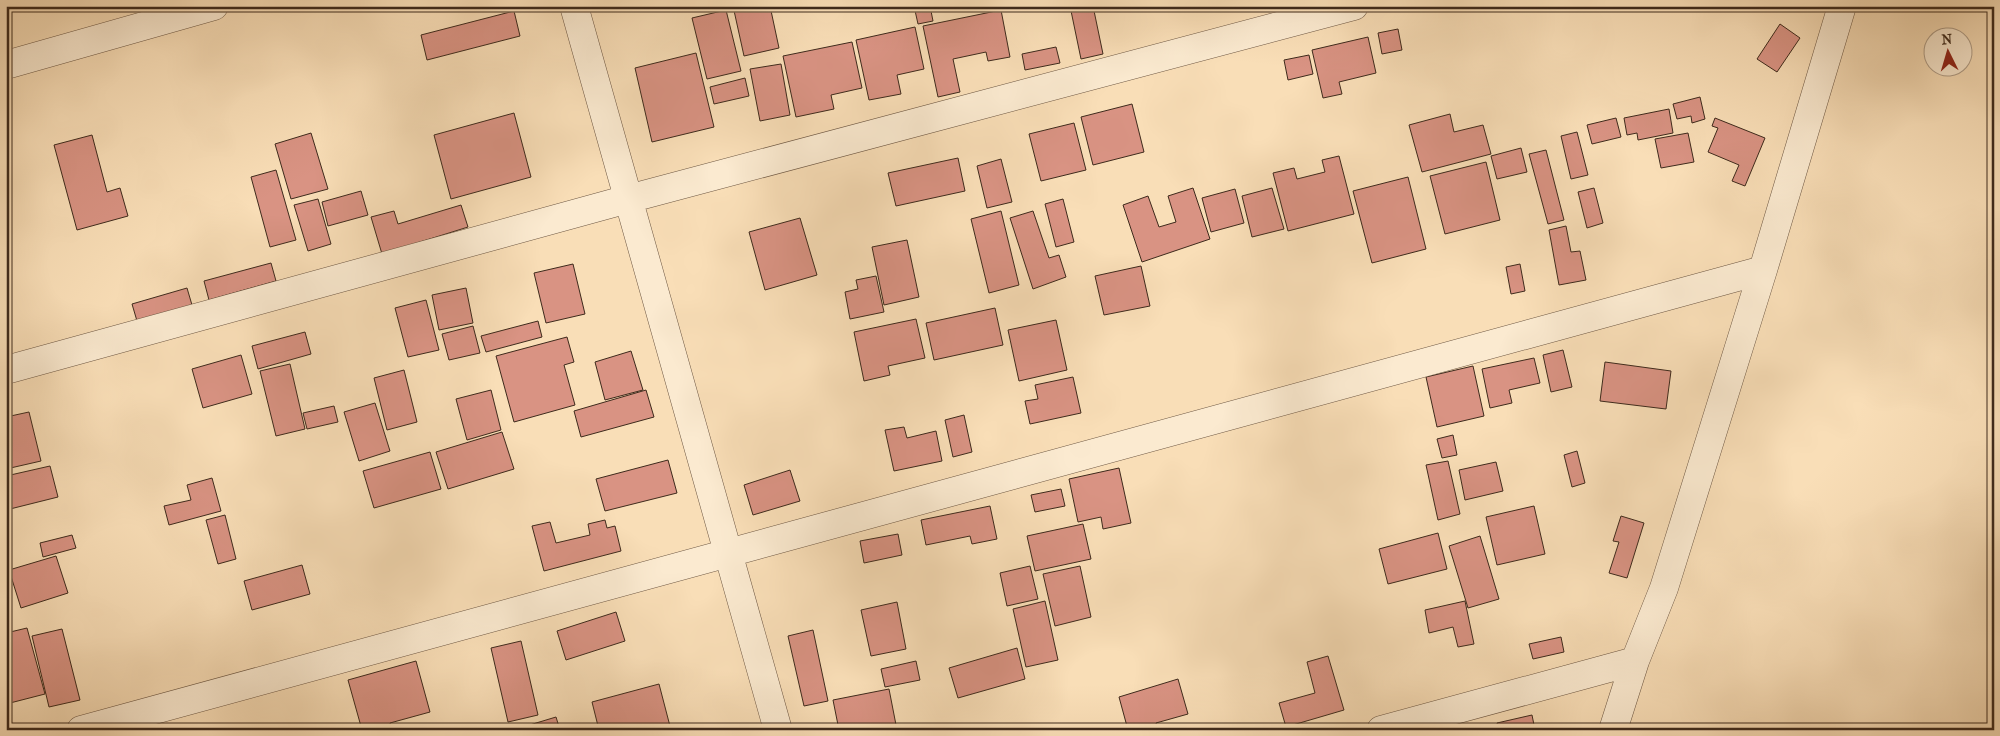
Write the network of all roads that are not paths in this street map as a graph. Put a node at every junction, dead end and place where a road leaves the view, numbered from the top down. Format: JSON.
{"nodes":[{"id":1,"x":214,"y":6,"type":"edge"},
{"id":2,"x":574,"y":6,"type":"edge"},
{"id":3,"x":1354,"y":6,"type":"edge"},
{"id":4,"x":1842,"y":6,"type":"edge"},
{"id":5,"x":6,"y":65,"type":"edge"},
{"id":6,"x":628,"y":199,"type":"junction"},
{"id":7,"x":1763,"y":270,"type":"junction"},
{"id":8,"x":6,"y":370,"type":"edge"},
{"id":9,"x":727,"y":552,"type":"junction"},
{"id":10,"x":1635,"y":661,"type":"junction"},
{"id":11,"x":81,"y":730,"type":"edge"},
{"id":12,"x":778,"y":730,"type":"edge"},
{"id":13,"x":1381,"y":730,"type":"edge"},
{"id":14,"x":1613,"y":730,"type":"edge"}],
"edges":[{"from":1,"to":5,"type":"street"},
{"from":2,"to":6,"type":"street"},
{"from":3,"to":6,"type":"street"},
{"from":4,"to":7,"type":"street"},
{"from":6,"to":8,"type":"street"},
{"from":6,"to":9,"type":"street"},
{"from":7,"to":9,"type":"street"},
{"from":7,"to":10,"type":"street"},
{"from":9,"to":11,"type":"street"},
{"from":9,"to":12,"type":"street"},
{"from":10,"to":13,"type":"street"},
{"from":10,"to":14,"type":"street"}]}
